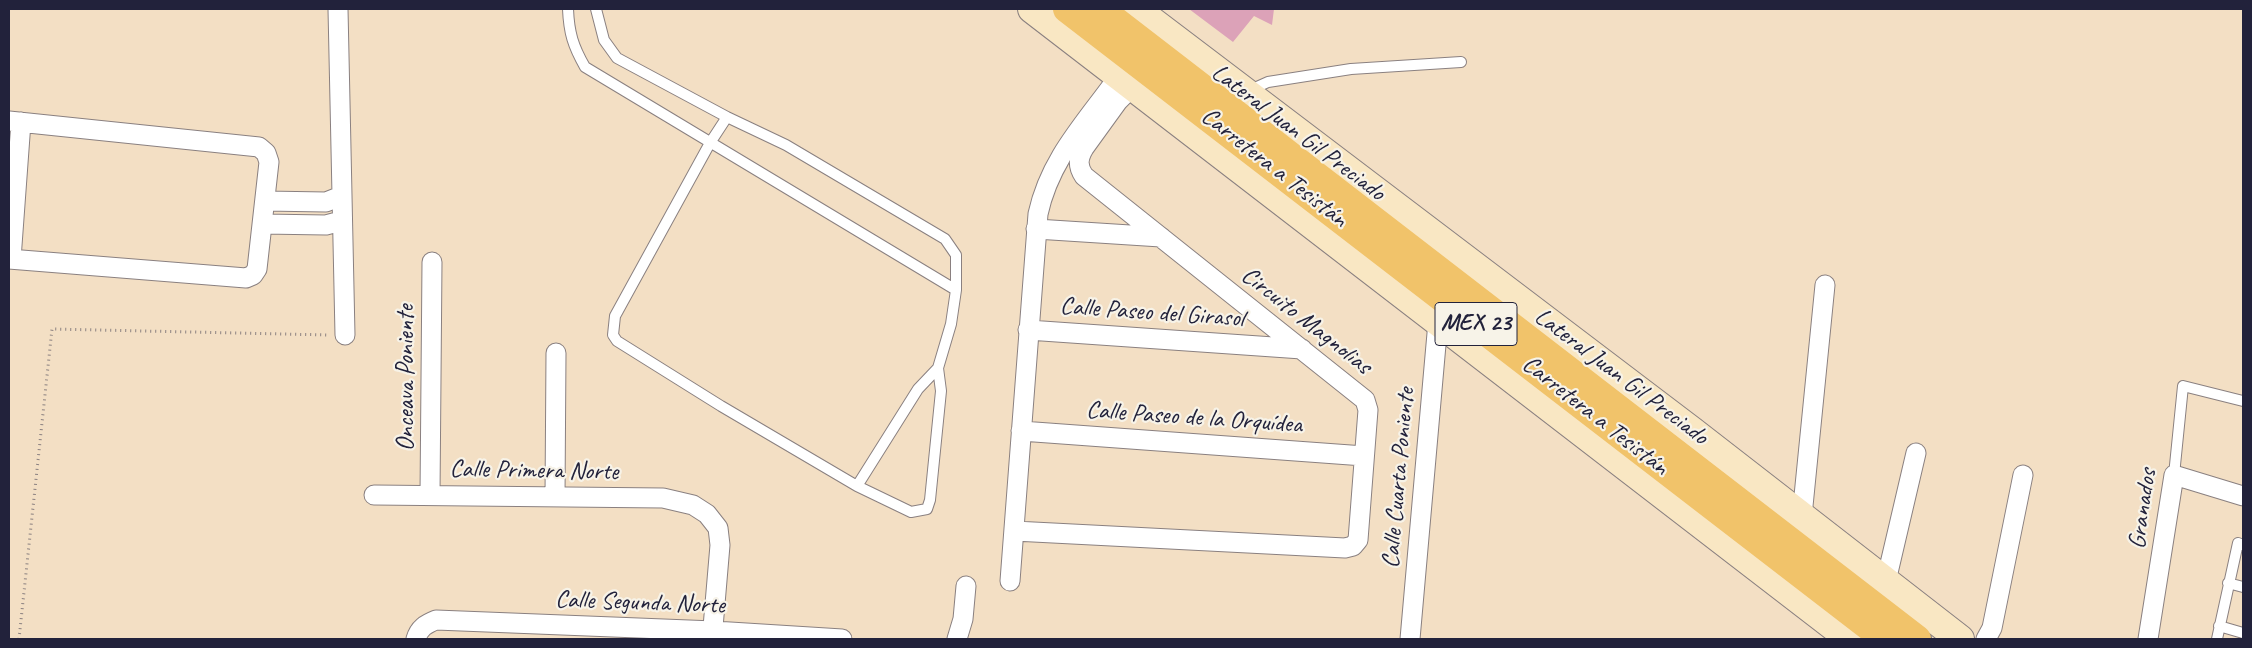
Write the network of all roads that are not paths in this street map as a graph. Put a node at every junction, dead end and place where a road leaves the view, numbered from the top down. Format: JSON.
{"nodes":[{"id":1,"x":338,"y":9,"type":"edge"},
{"id":2,"x":568,"y":9,"type":"edge"},
{"id":3,"x":596,"y":9,"type":"edge"},
{"id":4,"x":1032,"y":9,"type":"edge"},
{"id":5,"x":1068,"y":9,"type":"edge"},
{"id":6,"x":1100,"y":9,"type":"edge"},
{"id":7,"x":1136,"y":9,"type":"edge"},
{"id":8,"x":1461,"y":62,"type":"dead end"},
{"id":9,"x":1126,"y":81,"type":"junction"},
{"id":10,"x":1245,"y":93,"type":"junction"},
{"id":11,"x":727,"y":117,"type":"junction"},
{"id":12,"x":15,"y":121,"type":"edge"},
{"id":13,"x":1284,"y":122,"type":"junction"},
{"id":14,"x":710,"y":143,"type":"junction"},
{"id":15,"x":1277,"y":157,"type":"junction"},
{"id":16,"x":1244,"y":173,"type":"junction"},
{"id":17,"x":1314,"y":186,"type":"junction"},
{"id":18,"x":341,"y":196,"type":"junction"},
{"id":19,"x":265,"y":201,"type":"junction"},
{"id":20,"x":341,"y":221,"type":"junction"},
{"id":21,"x":263,"y":224,"type":"junction"},
{"id":22,"x":1036,"y":229,"type":"junction"},
{"id":23,"x":1161,"y":237,"type":"junction"},
{"id":24,"x":10,"y":259,"type":"edge"},
{"id":25,"x":432,"y":262,"type":"dead end"},
{"id":26,"x":1825,"y":284,"type":"dead end"},
{"id":27,"x":956,"y":290,"type":"junction"},
{"id":28,"x":1438,"y":322,"type":"junction"},
{"id":29,"x":1028,"y":330,"type":"junction"},
{"id":30,"x":345,"y":335,"type":"road end"},
{"id":31,"x":1302,"y":349,"type":"junction"},
{"id":32,"x":556,"y":353,"type":"dead end"},
{"id":33,"x":938,"y":368,"type":"junction"},
{"id":34,"x":2243,"y":401,"type":"edge"},
{"id":35,"x":1021,"y":431,"type":"junction"},
{"id":36,"x":1916,"y":453,"type":"dead end"},
{"id":37,"x":1364,"y":456,"type":"junction"},
{"id":38,"x":2023,"y":475,"type":"dead end"},
{"id":39,"x":2174,"y":475,"type":"junction"},
{"id":40,"x":857,"y":486,"type":"junction"},
{"id":41,"x":374,"y":495,"type":"dead end"},
{"id":42,"x":430,"y":495,"type":"junction"},
{"id":43,"x":2243,"y":496,"type":"edge"},
{"id":44,"x":556,"y":497,"type":"junction"},
{"id":45,"x":1802,"y":516,"type":"junction"},
{"id":46,"x":1014,"y":531,"type":"junction"},
{"id":47,"x":2243,"y":545,"type":"edge"},
{"id":48,"x":1010,"y":581,"type":"dead end"},
{"id":49,"x":1886,"y":581,"type":"junction"},
{"id":50,"x":2228,"y":583,"type":"junction"},
{"id":51,"x":966,"y":586,"type":"dead end"},
{"id":52,"x":2243,"y":587,"type":"edge"},
{"id":53,"x":2219,"y":626,"type":"junction"},
{"id":54,"x":2243,"y":633,"type":"edge"},
{"id":55,"x":713,"y":635,"type":"edge"},
{"id":56,"x":416,"y":639,"type":"edge"},
{"id":57,"x":842,"y":639,"type":"edge"},
{"id":58,"x":957,"y":639,"type":"edge"},
{"id":59,"x":1410,"y":639,"type":"edge"},
{"id":60,"x":1850,"y":639,"type":"edge"},
{"id":61,"x":1885,"y":639,"type":"edge"},
{"id":62,"x":1917,"y":639,"type":"edge"},
{"id":63,"x":1960,"y":639,"type":"edge"},
{"id":64,"x":1986,"y":639,"type":"edge"},
{"id":65,"x":2148,"y":639,"type":"edge"},
{"id":66,"x":2217,"y":639,"type":"edge"}],
"edges":[{"from":1,"to":18,"type":"street"},
{"from":2,"to":14,"type":"lane"},
{"from":3,"to":11,"type":"lane"},
{"from":4,"to":9,"type":"main road","name":"Lateral Juan Gil Preciado"},
{"from":5,"to":15,"type":"main road","name":"Carretera a Tesistán","number":"MEX 23"},
{"from":6,"to":15,"type":"main road","name":"Carretera a Tesistán","number":"MEX 23"},
{"from":7,"to":10,"type":"main road","name":"Lateral Juan Gil Preciado"},
{"from":8,"to":10,"type":"lane"},
{"from":9,"to":16,"type":"main road","name":"Lateral Juan Gil Preciado"},
{"from":9,"to":22,"type":"street"},
{"from":9,"to":23,"type":"street","name":"Circuito Magnolias"},
{"from":10,"to":13,"type":"main road","name":"Lateral Juan Gil Preciado"},
{"from":11,"to":14,"type":"lane"},
{"from":11,"to":27,"type":"lane"},
{"from":12,"to":19,"type":"street"},
{"from":12,"to":24,"type":"street"},
{"from":13,"to":15,"type":"main road"},
{"from":13,"to":17,"type":"main road","name":"Lateral Juan Gil Preciado"},
{"from":14,"to":27,"type":"lane"},
{"from":14,"to":40,"type":"lane"},
{"from":15,"to":16,"type":"main road"},
{"from":15,"to":17,"type":"main road","name":"Carretera a Tesistán","number":"MEX 23"},
{"from":16,"to":17,"type":"main road","name":"Lateral Juan Gil Preciado"},
{"from":17,"to":28,"type":"main road","name":"Lateral Juan Gil Preciado"},
{"from":17,"to":45,"type":"main road","name":"Lateral Juan Gil Preciado"},
{"from":17,"to":61,"type":"main road","name":"Carretera a Tesistán","number":"MEX 23"},
{"from":17,"to":62,"type":"main road","name":"Carretera a Tesistán","number":"MEX 23"},
{"from":18,"to":19,"type":"street"},
{"from":18,"to":20,"type":"street"},
{"from":19,"to":21,"type":"street"},
{"from":20,"to":21,"type":"street"},
{"from":20,"to":30,"type":"street"},
{"from":21,"to":24,"type":"street"},
{"from":22,"to":23,"type":"street"},
{"from":22,"to":29,"type":"street"},
{"from":23,"to":31,"type":"street","name":"Circuito Magnolias"},
{"from":25,"to":42,"type":"street","name":"Onceava Poniente"},
{"from":26,"to":45,"type":"street"},
{"from":27,"to":33,"type":"lane"},
{"from":28,"to":59,"type":"street","name":"Calle Cuarta Poniente"},
{"from":28,"to":60,"type":"main road","name":"Lateral Juan Gil Preciado"},
{"from":29,"to":31,"type":"street","name":"Calle Paseo del Girasol"},
{"from":29,"to":35,"type":"street"},
{"from":31,"to":37,"type":"street","name":"Circuito Magnolias"},
{"from":32,"to":44,"type":"street"},
{"from":33,"to":40,"type":"lane"},
{"from":33,"to":40,"type":"lane"},
{"from":34,"to":39,"type":"lane","name":"Granados"},
{"from":35,"to":37,"type":"street","name":"Calle Paseo de la Orquídea"},
{"from":35,"to":46,"type":"street"},
{"from":36,"to":49,"type":"street"},
{"from":37,"to":46,"type":"street","name":"Circuito Magnolias"},
{"from":38,"to":64,"type":"street"},
{"from":39,"to":43,"type":"street"},
{"from":39,"to":65,"type":"street","name":"Granados"},
{"from":41,"to":42,"type":"street","name":"Calle Primera Norte"},
{"from":42,"to":44,"type":"street","name":"Calle Primera Norte"},
{"from":44,"to":55,"type":"street","name":"Calle Primera Norte"},
{"from":45,"to":49,"type":"main road","name":"Lateral Juan Gil Preciado"},
{"from":46,"to":48,"type":"street"},
{"from":47,"to":50,"type":"lane"},
{"from":49,"to":63,"type":"main road","name":"Lateral Juan Gil Preciado"},
{"from":50,"to":52,"type":"lane"},
{"from":50,"to":53,"type":"lane"},
{"from":51,"to":58,"type":"street"},
{"from":53,"to":54,"type":"lane"},
{"from":53,"to":66,"type":"lane"},
{"from":55,"to":56,"type":"street","name":"Calle Segunda Norte"},
{"from":55,"to":57,"type":"street","name":"Calle Segunda Norte"}]}
